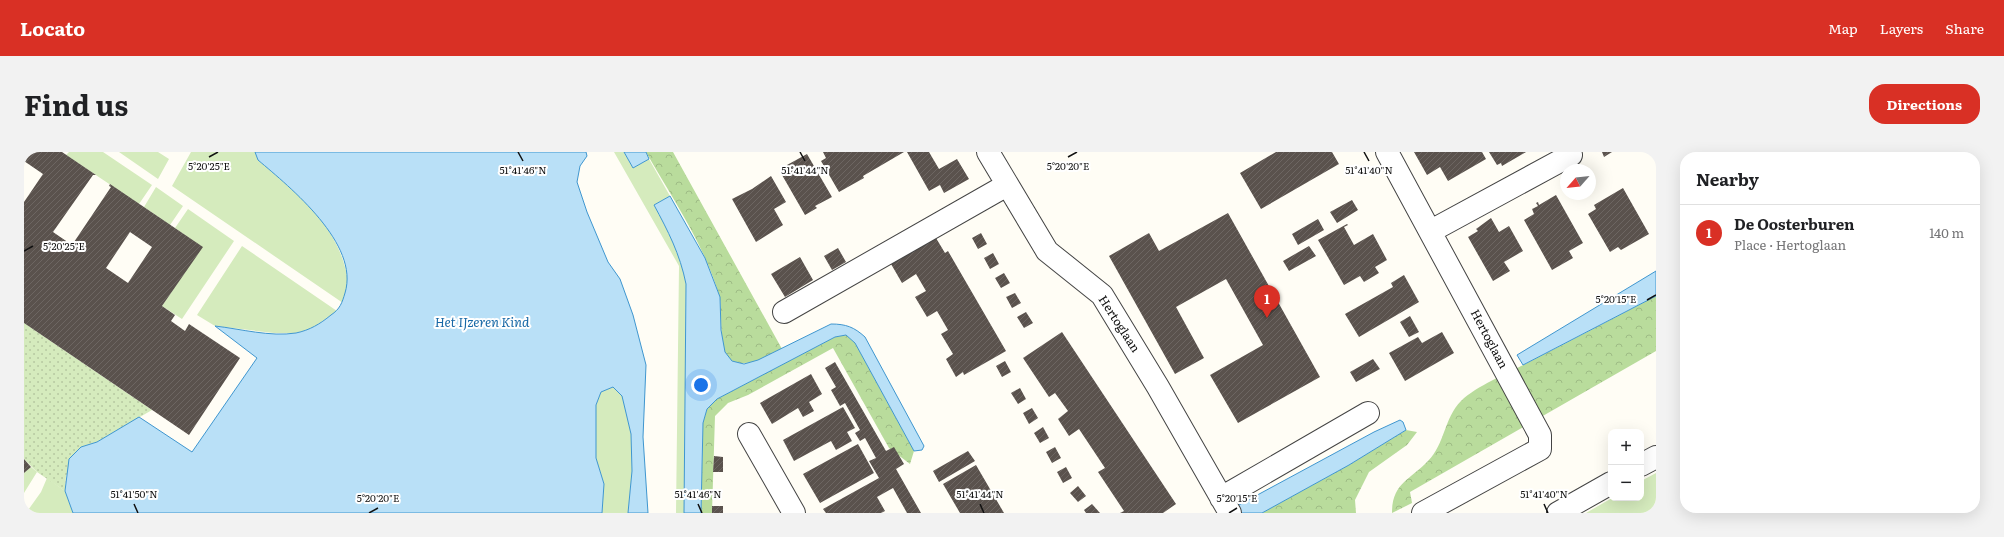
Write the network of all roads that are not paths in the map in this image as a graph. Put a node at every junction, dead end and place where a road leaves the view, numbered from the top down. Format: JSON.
{"nodes":[{"id":1,"x":988,"y":152,"type":"edge"},
{"id":2,"x":1387,"y":152,"type":"edge"},
{"id":3,"x":1572,"y":155,"type":"dead end"},
{"id":4,"x":1007,"y":184,"type":"junction"},
{"id":5,"x":1431,"y":231,"type":"junction"},
{"id":6,"x":784,"y":312,"type":"dead end"},
{"id":7,"x":1368,"y":413,"type":"dead end"},
{"id":8,"x":749,"y":434,"type":"dead end"},
{"id":9,"x":1656,"y":457,"type":"edge"},
{"id":10,"x":1644,"y":463,"type":"edge"},
{"id":11,"x":1608,"y":484,"type":"edge"},
{"id":12,"x":1226,"y":505,"type":"edge"},
{"id":13,"x":1570,"y":510,"type":"edge"},
{"id":14,"x":794,"y":513,"type":"edge"},
{"id":15,"x":1423,"y":513,"type":"edge"}],
"edges":[{"from":1,"to":4,"type":"street","name":"Hertoglaan"},
{"from":2,"to":5,"type":"street","name":"Hertoglaan"},
{"from":3,"to":5,"type":"street"},
{"from":4,"to":6,"type":"street"},
{"from":4,"to":12,"type":"street","name":"Hertoglaan"},
{"from":5,"to":15,"type":"street","name":"Hertoglaan"},
{"from":7,"to":12,"type":"street"},
{"from":8,"to":14,"type":"street"},
{"from":9,"to":10,"type":"street"},
{"from":11,"to":13,"type":"street"}]}
